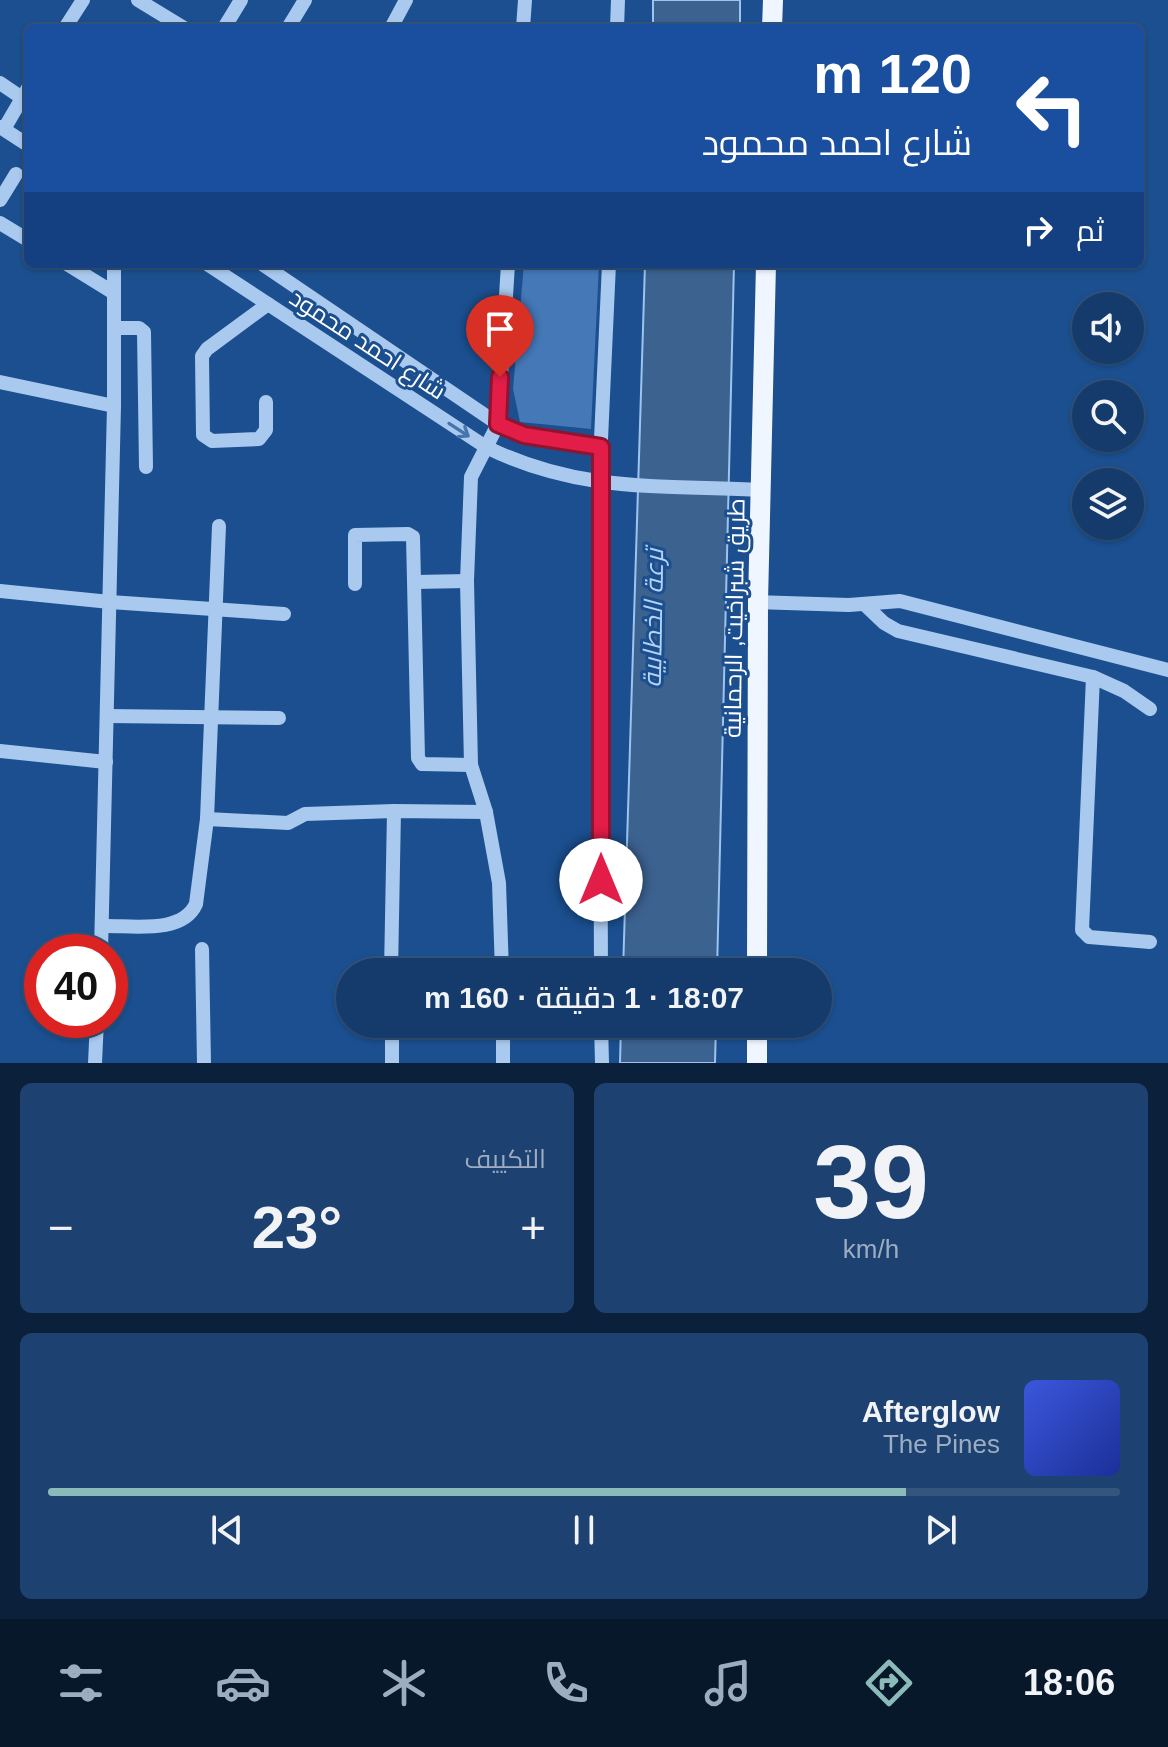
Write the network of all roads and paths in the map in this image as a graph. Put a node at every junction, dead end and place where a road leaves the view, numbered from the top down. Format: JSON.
{"nodes":[{"id":1,"x":83,"y":0,"type":"edge"},
{"id":2,"x":138,"y":0,"type":"edge"},
{"id":3,"x":241,"y":0,"type":"edge"},
{"id":4,"x":305,"y":0,"type":"edge"},
{"id":5,"x":406,"y":0,"type":"edge"},
{"id":6,"x":525,"y":0,"type":"edge"},
{"id":7,"x":618,"y":0,"type":"edge"},
{"id":8,"x":773,"y":0,"type":"edge"},
{"id":9,"x":68,"y":24,"type":"edge"},
{"id":10,"x":177,"y":24,"type":"edge"},
{"id":11,"x":226,"y":24,"type":"edge"},
{"id":12,"x":290,"y":24,"type":"edge"},
{"id":13,"x":393,"y":24,"type":"edge"},
{"id":14,"x":523,"y":24,"type":"edge"},
{"id":15,"x":617,"y":24,"type":"edge"},
{"id":16,"x":772,"y":24,"type":"edge"},
{"id":17,"x":0,"y":83,"type":"edge"},
{"id":18,"x":24,"y":95,"type":"edge"},
{"id":19,"x":24,"y":99,"type":"edge"},
{"id":20,"x":2,"y":128,"type":"edge"},
{"id":21,"x":24,"y":142,"type":"edge"},
{"id":22,"x":16,"y":174,"type":"dead end"},
{"id":23,"x":0,"y":200,"type":"edge"},
{"id":24,"x":0,"y":223,"type":"edge"},
{"id":25,"x":24,"y":238,"type":"edge"},
{"id":26,"x":73,"y":268,"type":"edge"},
{"id":27,"x":114,"y":268,"type":"edge"},
{"id":28,"x":213,"y":268,"type":"edge"},
{"id":29,"x":268,"y":268,"type":"edge"},
{"id":30,"x":508,"y":268,"type":"edge"},
{"id":31,"x":609,"y":268,"type":"edge"},
{"id":32,"x":766,"y":268,"type":"edge"},
{"id":33,"x":114,"y":293,"type":"junction"},
{"id":34,"x":268,"y":304,"type":"junction"},
{"id":35,"x":114,"y":328,"type":"junction"},
{"id":36,"x":0,"y":382,"type":"edge"},
{"id":37,"x":266,"y":402,"type":"dead end"},
{"id":38,"x":114,"y":406,"type":"junction"},
{"id":39,"x":498,"y":424,"type":"junction"},
{"id":40,"x":486,"y":447,"type":"junction"},
{"id":41,"x":601,"y":447,"type":"junction"},
{"id":42,"x":146,"y":467,"type":"dead end"},
{"id":43,"x":599,"y":483,"type":"junction"},
{"id":44,"x":761,"y":490,"type":"junction"},
{"id":45,"x":219,"y":526,"type":"dead end"},
{"id":46,"x":467,"y":581,"type":"junction"},
{"id":47,"x":415,"y":582,"type":"junction"},
{"id":48,"x":355,"y":584,"type":"dead end"},
{"id":49,"x":0,"y":591,"type":"edge"},
{"id":50,"x":110,"y":602,"type":"junction"},
{"id":51,"x":758,"y":602,"type":"junction"},
{"id":52,"x":864,"y":604,"type":"junction"},
{"id":53,"x":216,"y":608,"type":"junction"},
{"id":54,"x":284,"y":614,"type":"dead end"},
{"id":55,"x":1168,"y":670,"type":"edge"},
{"id":56,"x":1093,"y":677,"type":"junction"},
{"id":57,"x":1150,"y":709,"type":"dead end"},
{"id":58,"x":107,"y":716,"type":"junction"},
{"id":59,"x":212,"y":717,"type":"junction"},
{"id":60,"x":279,"y":718,"type":"dead end"},
{"id":61,"x":0,"y":751,"type":"edge"},
{"id":62,"x":106,"y":762,"type":"junction"},
{"id":63,"x":471,"y":765,"type":"junction"},
{"id":64,"x":394,"y":811,"type":"junction"},
{"id":65,"x":486,"y":812,"type":"junction"},
{"id":66,"x":207,"y":819,"type":"junction"},
{"id":67,"x":102,"y":926,"type":"junction"},
{"id":68,"x":102,"y":934,"type":"edge"},
{"id":69,"x":1150,"y":942,"type":"dead end"},
{"id":70,"x":202,"y":949,"type":"dead end"},
{"id":71,"x":391,"y":958,"type":"edge"},
{"id":72,"x":502,"y":958,"type":"edge"},
{"id":73,"x":601,"y":958,"type":"edge"},
{"id":74,"x":757,"y":958,"type":"edge"},
{"id":75,"x":96,"y":1038,"type":"edge"},
{"id":76,"x":392,"y":1038,"type":"edge"},
{"id":77,"x":503,"y":1038,"type":"edge"},
{"id":78,"x":601,"y":1038,"type":"edge"},
{"id":79,"x":757,"y":1038,"type":"edge"},
{"id":80,"x":95,"y":1063,"type":"edge"},
{"id":81,"x":204,"y":1063,"type":"edge"},
{"id":82,"x":392,"y":1063,"type":"edge"},
{"id":83,"x":503,"y":1063,"type":"edge"},
{"id":84,"x":602,"y":1063,"type":"edge"},
{"id":85,"x":757,"y":1063,"type":"edge"}],
"edges":[{"from":1,"to":9,"type":"street"},
{"from":2,"to":10,"type":"street"},
{"from":3,"to":11,"type":"street"},
{"from":4,"to":12,"type":"street"},
{"from":5,"to":13,"type":"street"},
{"from":6,"to":14,"type":"street"},
{"from":7,"to":15,"type":"street"},
{"from":8,"to":16,"type":"main road"},
{"from":17,"to":18,"type":"street"},
{"from":19,"to":20,"type":"street"},
{"from":20,"to":21,"type":"street"},
{"from":22,"to":23,"type":"street"},
{"from":24,"to":25,"type":"street"},
{"from":26,"to":33,"type":"street"},
{"from":27,"to":33,"type":"street"},
{"from":28,"to":34,"type":"street","name":"شارع احمد محمود"},
{"from":29,"to":39,"type":"street","name":"شارع احمد محمود"},
{"from":30,"to":39,"type":"street"},
{"from":31,"to":41,"type":"street"},
{"from":32,"to":44,"type":"main road","name":"طريق شبراخيت, الرحمانية"},
{"from":33,"to":35,"type":"street"},
{"from":34,"to":37,"type":"street"},
{"from":34,"to":40,"type":"street","name":"شارع احمد محمود","one_way":true},
{"from":35,"to":38,"type":"street"},
{"from":35,"to":42,"type":"street"},
{"from":36,"to":38,"type":"street"},
{"from":38,"to":50,"type":"street"},
{"from":39,"to":40,"type":"street"},
{"from":39,"to":41,"type":"street","name":"شارع احمد محمود"},
{"from":40,"to":43,"type":"street","name":"شارع احمد محمود"},
{"from":40,"to":46,"type":"street"},
{"from":41,"to":43,"type":"street"},
{"from":43,"to":44,"type":"street","name":"شارع احمد محمود"},
{"from":43,"to":73,"type":"street"},
{"from":44,"to":51,"type":"main road","name":"طريق شبراخيت, الرحمانية"},
{"from":45,"to":53,"type":"street"},
{"from":46,"to":47,"type":"street"},
{"from":46,"to":63,"type":"street"},
{"from":47,"to":48,"type":"street"},
{"from":47,"to":63,"type":"street"},
{"from":49,"to":50,"type":"street"},
{"from":50,"to":53,"type":"street"},
{"from":50,"to":58,"type":"street"},
{"from":51,"to":52,"type":"street"},
{"from":51,"to":74,"type":"main road","name":"طريق شبراخيت, الرحمانية"},
{"from":52,"to":55,"type":"street"},
{"from":52,"to":56,"type":"street"},
{"from":53,"to":54,"type":"street"},
{"from":53,"to":59,"type":"street"},
{"from":56,"to":57,"type":"street"},
{"from":56,"to":69,"type":"street"},
{"from":58,"to":59,"type":"street"},
{"from":58,"to":62,"type":"street"},
{"from":59,"to":60,"type":"street"},
{"from":59,"to":66,"type":"street"},
{"from":61,"to":62,"type":"street"},
{"from":62,"to":67,"type":"street"},
{"from":63,"to":65,"type":"street"},
{"from":64,"to":65,"type":"street"},
{"from":64,"to":66,"type":"street"},
{"from":64,"to":71,"type":"street"},
{"from":65,"to":72,"type":"street"},
{"from":66,"to":67,"type":"street"},
{"from":67,"to":68,"type":"street"},
{"from":70,"to":81,"type":"street"},
{"from":75,"to":80,"type":"street"},
{"from":76,"to":82,"type":"street"},
{"from":77,"to":83,"type":"street"},
{"from":78,"to":84,"type":"street"},
{"from":79,"to":85,"type":"main road"}]}
